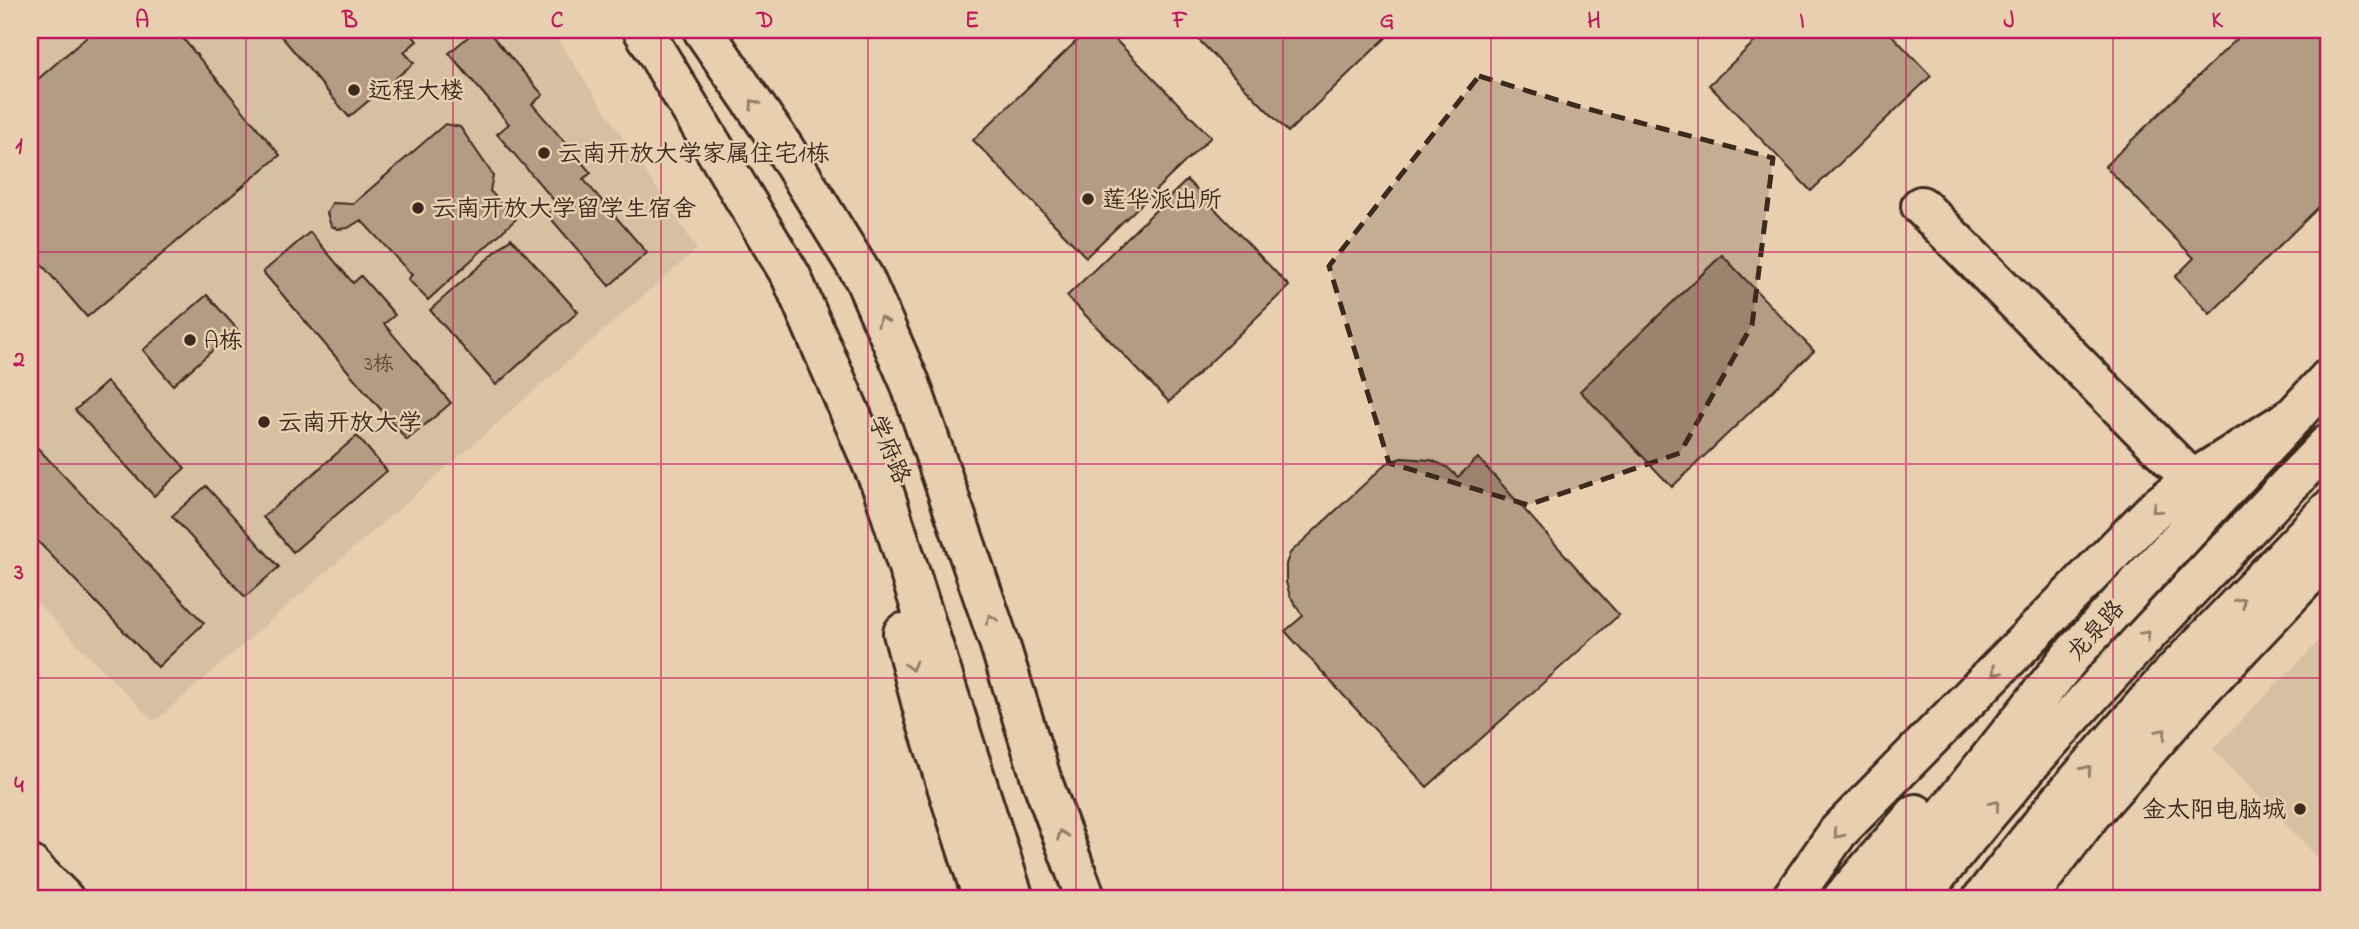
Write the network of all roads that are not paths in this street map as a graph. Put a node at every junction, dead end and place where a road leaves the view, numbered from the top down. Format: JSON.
{"nodes":[{"id":1,"x":643,"y":30,"type":"edge"},
{"id":2,"x":670,"y":30,"type":"edge"},
{"id":3,"x":703,"y":30,"type":"edge"},
{"id":4,"x":1921,"y":206,"type":"dead end"},
{"id":5,"x":791,"y":276,"type":"junction"},
{"id":6,"x":2329,"y":378,"type":"edge"},
{"id":7,"x":2294,"y":416,"type":"junction"},
{"id":8,"x":2329,"y":443,"type":"edge"},
{"id":9,"x":2192,"y":480,"type":"junction"},
{"id":10,"x":2329,"y":510,"type":"edge"},
{"id":11,"x":2329,"y":554,"type":"edge"},
{"id":12,"x":1930,"y":837,"type":"junction"},
{"id":13,"x":30,"y":865,"type":"edge"},
{"id":14,"x":64,"y":899,"type":"edge"},
{"id":15,"x":983,"y":899,"type":"edge"},
{"id":16,"x":1014,"y":899,"type":"edge"},
{"id":17,"x":1038,"y":899,"type":"edge"},
{"id":18,"x":1086,"y":899,"type":"edge"},
{"id":19,"x":1791,"y":899,"type":"edge"},
{"id":20,"x":1842,"y":899,"type":"edge"},
{"id":21,"x":1881,"y":899,"type":"edge"},
{"id":22,"x":1919,"y":899,"type":"edge"},
{"id":23,"x":1982,"y":899,"type":"edge"},
{"id":24,"x":2026,"y":899,"type":"edge"}],
"edges":[{"from":1,"to":5,"type":"main road","name":"学府路"},
{"from":2,"to":17,"type":"main road","name":"学府路"},
{"from":18,"to":3,"type":"main road","one_way":true},
{"from":4,"to":9,"type":"main road"},
{"from":5,"to":15,"type":"main road","name":"学府路","one_way":true},
{"from":5,"to":16,"type":"main road","name":"学府路"},
{"from":6,"to":7,"type":"main road","name":"龙泉路"},
{"from":7,"to":9,"type":"main road"},
{"from":7,"to":12,"type":"main road","name":"龙泉路"},
{"from":12,"to":8,"type":"main road","name":"龙泉路","one_way":true},
{"from":9,"to":19,"type":"main road","one_way":true},
{"from":23,"to":10,"type":"main road","one_way":true},
{"from":24,"to":11,"type":"main road","one_way":true},
{"from":12,"to":20,"type":"main road"},
{"from":12,"to":21,"type":"main road","name":"龙泉路"},
{"from":12,"to":22,"type":"main road","name":"龙泉路"},
{"from":13,"to":14,"type":"main road"}]}
